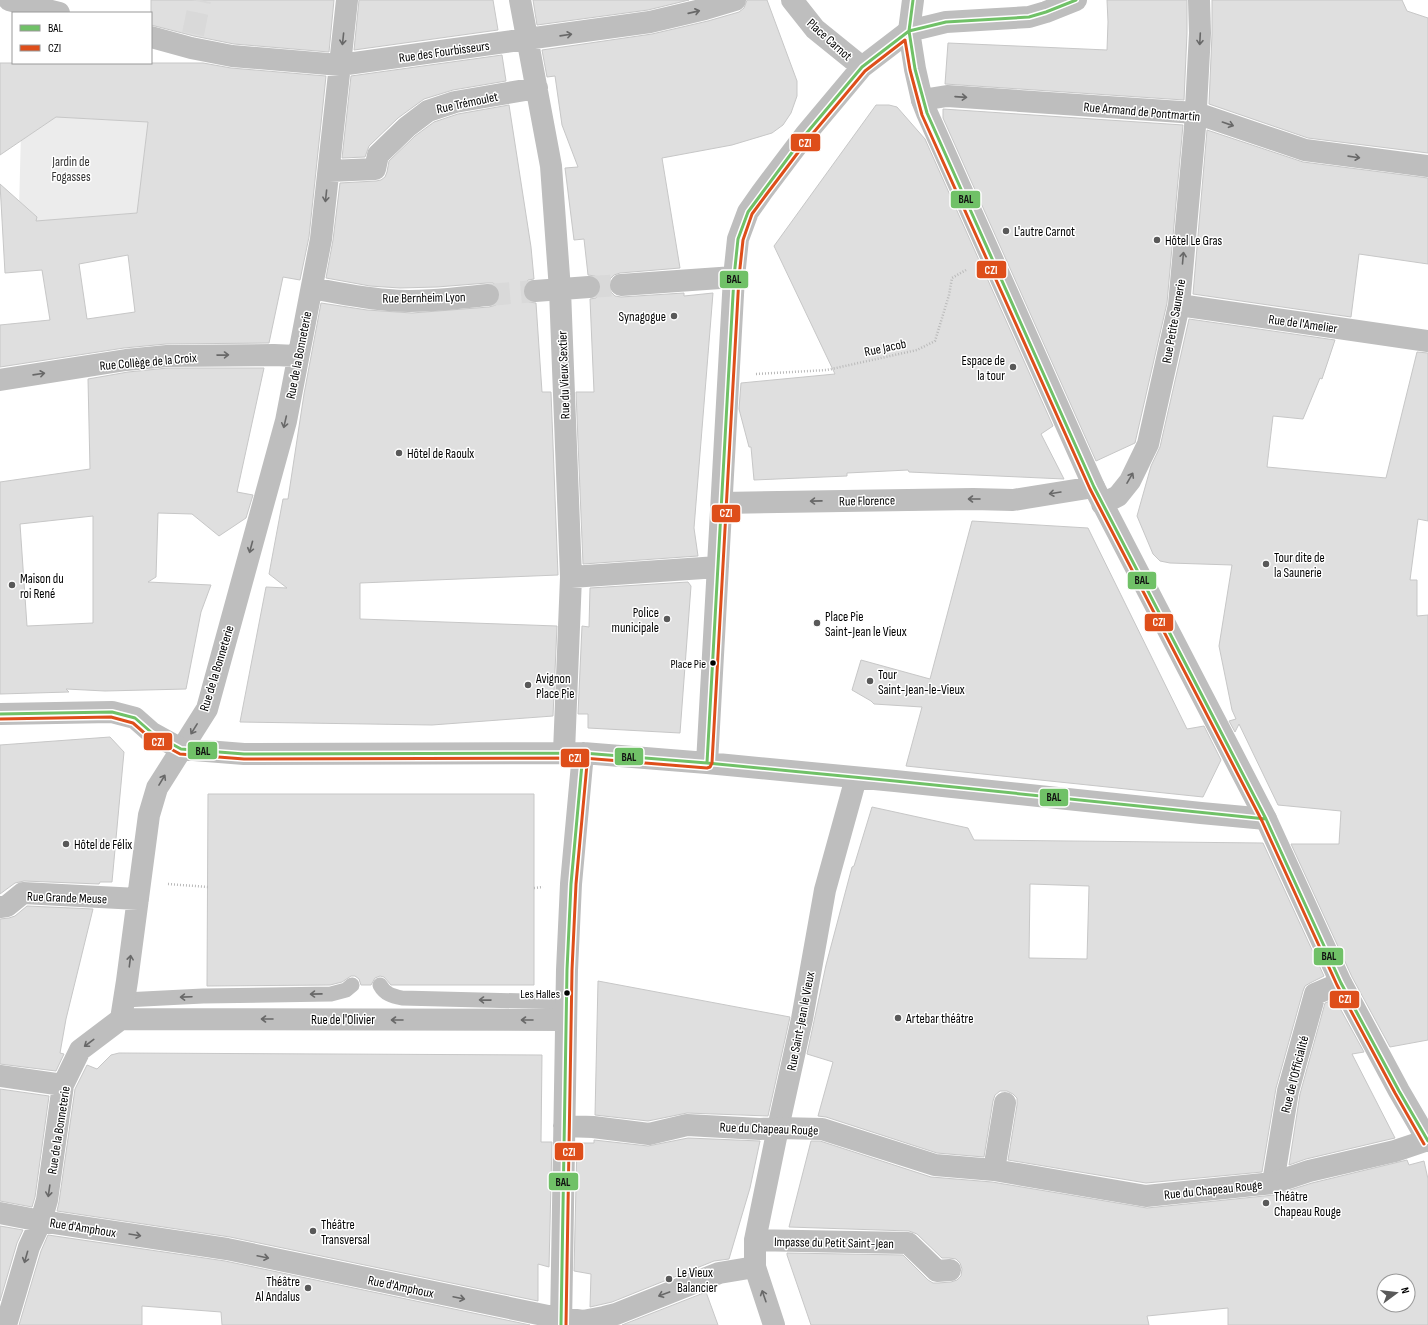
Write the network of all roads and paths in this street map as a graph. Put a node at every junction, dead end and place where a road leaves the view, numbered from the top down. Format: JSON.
{"nodes":[{"id":1,"x":9,"y":0,"type":"edge"},
{"id":2,"x":347,"y":0,"type":"edge"},
{"id":3,"x":520,"y":0,"type":"edge"},
{"id":4,"x":735,"y":0,"type":"edge"},
{"id":5,"x":792,"y":0,"type":"edge"},
{"id":6,"x":913,"y":0,"type":"edge"},
{"id":7,"x":1076,"y":0,"type":"edge"},
{"id":8,"x":1199,"y":0,"type":"edge"},
{"id":9,"x":55,"y":12,"type":"edge"},
{"id":10,"x":909,"y":32,"type":"junction"},
{"id":11,"x":152,"y":37,"type":"edge"},
{"id":12,"x":527,"y":40,"type":"junction"},
{"id":13,"x":340,"y":65,"type":"junction"},
{"id":14,"x":862,"y":67,"type":"junction"},
{"id":15,"x":537,"y":88,"type":"junction"},
{"id":16,"x":922,"y":100,"type":"junction"},
{"id":17,"x":1196,"y":113,"type":"junction"},
{"id":18,"x":1428,"y":166,"type":"edge"},
{"id":19,"x":329,"y":171,"type":"junction"},
{"id":20,"x":992,"y":257,"type":"junction"},
{"id":21,"x":734,"y":277,"type":"junction"},
{"id":22,"x":621,"y":285,"type":"tunnel mouth"},
{"id":23,"x":589,"y":287,"type":"tunnel mouth"},
{"id":24,"x":312,"y":288,"type":"junction"},
{"id":25,"x":560,"y":290,"type":"junction"},
{"id":26,"x":535,"y":291,"type":"tunnel mouth"},
{"id":27,"x":488,"y":295,"type":"tunnel mouth"},
{"id":28,"x":1179,"y":305,"type":"junction"},
{"id":29,"x":1428,"y":341,"type":"edge"},
{"id":30,"x":297,"y":356,"type":"junction"},
{"id":31,"x":729,"y":376,"type":"junction"},
{"id":32,"x":0,"y":380,"type":"edge"},
{"id":33,"x":1098,"y":495,"type":"junction"},
{"id":34,"x":722,"y":503,"type":"junction"},
{"id":35,"x":718,"y":567,"type":"junction"},
{"id":36,"x":571,"y":577,"type":"junction"},
{"id":37,"x":0,"y":714,"type":"edge"},
{"id":38,"x":181,"y":749,"type":"junction"},
{"id":39,"x":573,"y":753,"type":"junction"},
{"id":40,"x":707,"y":763,"type":"junction"},
{"id":41,"x":856,"y":778,"type":"junction"},
{"id":42,"x":1266,"y":819,"type":"junction"},
{"id":43,"x":208,"y":887,"type":"dead end"},
{"id":44,"x":139,"y":890,"type":"junction"},
{"id":45,"x":0,"y":907,"type":"edge"},
{"id":46,"x":1341,"y":983,"type":"junction"},
{"id":47,"x":352,"y":985,"type":"dead end"},
{"id":48,"x":380,"y":985,"type":"dead end"},
{"id":49,"x":123,"y":1009,"type":"junction"},
{"id":50,"x":566,"y":1011,"type":"junction"},
{"id":51,"x":0,"y":1076,"type":"edge"},
{"id":52,"x":63,"y":1085,"type":"junction"},
{"id":53,"x":1004,"y":1103,"type":"dead end"},
{"id":54,"x":564,"y":1126,"type":"junction"},
{"id":55,"x":778,"y":1128,"type":"junction"},
{"id":56,"x":1428,"y":1139,"type":"edge"},
{"id":57,"x":994,"y":1170,"type":"junction"},
{"id":58,"x":1272,"y":1183,"type":"junction"},
{"id":59,"x":0,"y":1213,"type":"edge"},
{"id":60,"x":41,"y":1221,"type":"junction"},
{"id":61,"x":755,"y":1240,"type":"junction"},
{"id":62,"x":755,"y":1267,"type":"junction"},
{"id":63,"x":950,"y":1270,"type":"dead end"},
{"id":64,"x":561,"y":1322,"type":"edge"},
{"id":65,"x":772,"y":1324,"type":"edge"},
{"id":66,"x":6,"y":1325,"type":"edge"}],
"edges":[{"from":1,"to":9,"type":"street"},
{"from":2,"to":13,"type":"street","name":"Rue de la Bonneterie","one_way":true},
{"from":3,"to":12,"type":"street","name":"Rue du Vieux Sextier"},
{"from":12,"to":4,"type":"street","name":"Rue des Fourbisseurs","one_way":true},
{"from":5,"to":14,"type":"street","name":"Place Carnot"},
{"from":6,"to":10,"type":"street"},
{"from":7,"to":10,"type":"street"},
{"from":8,"to":17,"type":"street","name":"Rue Petite Saunerie","one_way":true},
{"from":10,"to":14,"type":"street","name":"Place Carnot"},
{"from":10,"to":16,"type":"street"},
{"from":11,"to":13,"type":"street","name":"Rue des Fourbisseurs"},
{"from":12,"to":13,"type":"street","name":"Rue des Fourbisseurs"},
{"from":12,"to":15,"type":"street","name":"Rue du Vieux Sextier"},
{"from":13,"to":19,"type":"street","name":"Rue de la Bonneterie"},
{"from":14,"to":21,"type":"street"},
{"from":15,"to":19,"type":"street","name":"Rue Trémoulet"},
{"from":15,"to":25,"type":"street","name":"Rue du Vieux Sextier"},
{"from":16,"to":17,"type":"street","name":"Rue Armand de Pontmartin","one_way":true},
{"from":16,"to":20,"type":"street"},
{"from":17,"to":18,"type":"street","name":"Rue Armand de Pontmartin","one_way":true},
{"from":28,"to":17,"type":"street","name":"Rue Petite Saunerie","one_way":true},
{"from":19,"to":24,"type":"street","name":"Rue de la Bonneterie","one_way":true},
{"from":20,"to":31,"type":"path","name":"Rue Jacob"},
{"from":20,"to":33,"type":"street"},
{"from":21,"to":22,"type":"street"},
{"from":21,"to":31,"type":"street"},
{"from":23,"to":25,"type":"street"},
{"from":24,"to":27,"type":"street","name":"Rue Bernheim Lyon"},
{"from":24,"to":30,"type":"street","name":"Rue de la Bonneterie"},
{"from":25,"to":26,"type":"street"},
{"from":25,"to":36,"type":"street","name":"Rue du Vieux Sextier"},
{"from":28,"to":29,"type":"street","name":"Rue de l'Amelier"},
{"from":33,"to":28,"type":"street","name":"Rue Petite Saunerie","one_way":true},
{"from":32,"to":30,"type":"street","name":"Rue Collège de la Croix","one_way":true},
{"from":30,"to":38,"type":"street","name":"Rue de la Bonneterie","one_way":true},
{"from":31,"to":34,"type":"street"},
{"from":33,"to":34,"type":"street","name":"Rue Florence","one_way":true},
{"from":33,"to":42,"type":"street"},
{"from":34,"to":35,"type":"street"},
{"from":35,"to":36,"type":"street"},
{"from":35,"to":40,"type":"street"},
{"from":36,"to":39,"type":"street","name":"Rue du Vieux Sextier"},
{"from":37,"to":38,"type":"street"},
{"from":38,"to":39,"type":"street"},
{"from":44,"to":38,"type":"street","name":"Rue de la Bonneterie","one_way":true},
{"from":39,"to":40,"type":"street"},
{"from":39,"to":50,"type":"street"},
{"from":40,"to":41,"type":"street"},
{"from":41,"to":42,"type":"street"},
{"from":41,"to":55,"type":"street","name":"Rue Saint-Jean le Vieux"},
{"from":42,"to":46,"type":"street"},
{"from":43,"to":44,"type":"path"},
{"from":44,"to":45,"type":"street","name":"Rue Grande Meuse"},
{"from":49,"to":44,"type":"street","name":"Rue de la Bonneterie","one_way":true},
{"from":46,"to":56,"type":"street"},
{"from":46,"to":58,"type":"street","name":"Rue de l'Officialité"},
{"from":47,"to":49,"type":"lane","one_way":true},
{"from":50,"to":48,"type":"lane","one_way":true},
{"from":50,"to":49,"type":"street","name":"Rue de l'Olivier","one_way":true},
{"from":49,"to":52,"type":"street","name":"Rue de la Bonneterie","one_way":true},
{"from":50,"to":54,"type":"street"},
{"from":51,"to":52,"type":"street"},
{"from":52,"to":60,"type":"street","name":"Rue de la Bonneterie","one_way":true},
{"from":53,"to":57,"type":"street"},
{"from":54,"to":55,"type":"street","name":"Rue du Chapeau Rouge"},
{"from":54,"to":64,"type":"street"},
{"from":55,"to":57,"type":"street","name":"Rue du Chapeau Rouge"},
{"from":55,"to":61,"type":"street","name":"Rue Saint-Jean le Vieux"},
{"from":56,"to":58,"type":"street","name":"Rue du Chapeau Rouge"},
{"from":57,"to":58,"type":"street","name":"Rue du Chapeau Rouge"},
{"from":59,"to":60,"type":"street","name":"Rue d'Amphoux"},
{"from":60,"to":64,"type":"street","name":"Rue d'Amphoux","one_way":true},
{"from":60,"to":66,"type":"street","name":"Rue de la Bonneterie","one_way":true},
{"from":61,"to":62,"type":"street","name":"Rue Saint-Jean le Vieux"},
{"from":61,"to":63,"type":"street","name":"Impasse du Petit Saint-Jean"},
{"from":62,"to":64,"type":"street","name":"Rue d'Amphoux","one_way":true},
{"from":65,"to":62,"type":"street","name":"Rue Saint-Jean le Vieux","one_way":true}]}
